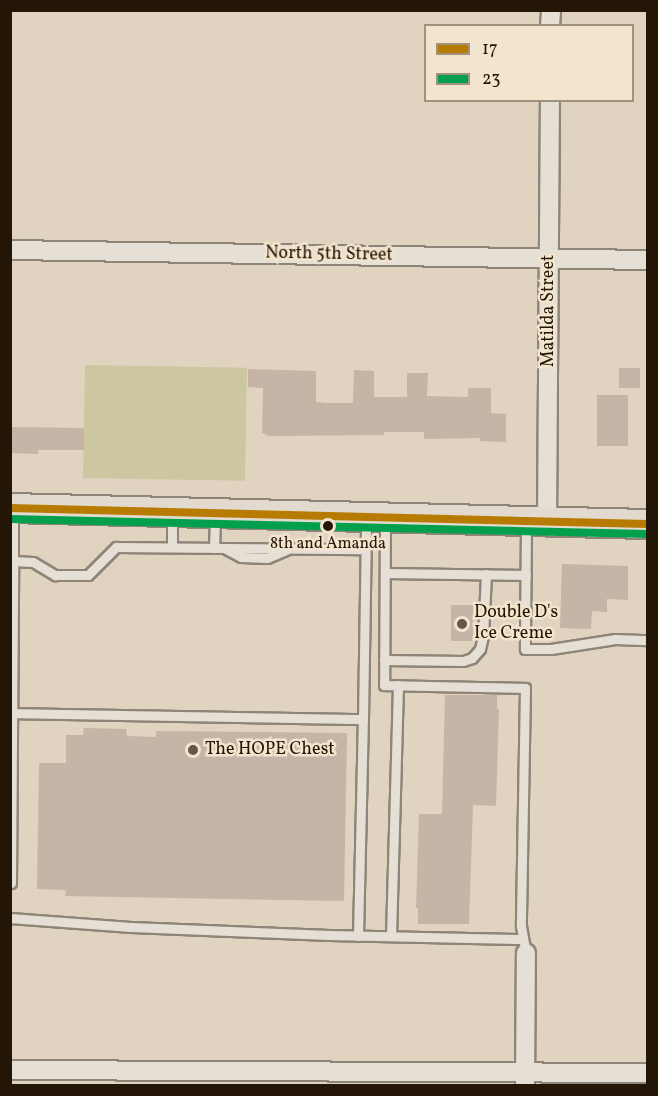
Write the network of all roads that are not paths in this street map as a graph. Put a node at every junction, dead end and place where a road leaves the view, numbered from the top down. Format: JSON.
{"nodes":[{"id":1,"x":550,"y":102,"type":"edge"},
{"id":2,"x":10,"y":250,"type":"edge"},
{"id":3,"x":549,"y":259,"type":"junction"},
{"id":4,"x":648,"y":260,"type":"edge"},
{"id":5,"x":12,"y":508,"type":"edge"},
{"id":6,"x":172,"y":511,"type":"junction"},
{"id":7,"x":215,"y":512,"type":"junction"},
{"id":8,"x":376,"y":518,"type":"junction"},
{"id":9,"x":536,"y":521,"type":"junction"},
{"id":10,"x":648,"y":524,"type":"edge"},
{"id":11,"x":172,"y":547,"type":"junction"},
{"id":12,"x":218,"y":548,"type":"junction"},
{"id":13,"x":365,"y":549,"type":"junction"},
{"id":14,"x":13,"y":561,"type":"junction"},
{"id":15,"x":385,"y":573,"type":"junction"},
{"id":16,"x":486,"y":574,"type":"junction"},
{"id":17,"x":526,"y":575,"type":"junction"},
{"id":18,"x":648,"y":639,"type":"edge"},
{"id":19,"x":384,"y":660,"type":"junction"},
{"id":20,"x":398,"y":685,"type":"junction"},
{"id":21,"x":11,"y":713,"type":"edge"},
{"id":22,"x":363,"y":719,"type":"junction"},
{"id":23,"x":11,"y":884,"type":"edge"},
{"id":24,"x":10,"y":918,"type":"edge"},
{"id":25,"x":358,"y":936,"type":"junction"},
{"id":26,"x":392,"y":936,"type":"junction"},
{"id":27,"x":525,"y":946,"type":"junction"},
{"id":28,"x":10,"y":1070,"type":"edge"},
{"id":29,"x":648,"y":1073,"type":"edge"},
{"id":30,"x":525,"y":1079,"type":"edge"}],
"edges":[{"from":1,"to":3,"type":"street","name":"Matilda Street"},
{"from":2,"to":3,"type":"street","name":"North 5th Street"},
{"from":3,"to":4,"type":"street","name":"North 5th Street"},
{"from":3,"to":9,"type":"street","name":"Matilda Street"},
{"from":5,"to":6,"type":"main road"},
{"from":5,"to":14,"type":"lane"},
{"from":6,"to":7,"type":"main road"},
{"from":6,"to":11,"type":"lane"},
{"from":7,"to":8,"type":"main road"},
{"from":7,"to":12,"type":"lane"},
{"from":8,"to":9,"type":"main road"},
{"from":8,"to":13,"type":"lane"},
{"from":8,"to":15,"type":"lane"},
{"from":9,"to":10,"type":"main road"},
{"from":9,"to":17,"type":"lane"},
{"from":11,"to":12,"type":"lane"},
{"from":11,"to":14,"type":"lane"},
{"from":12,"to":13,"type":"lane"},
{"from":13,"to":22,"type":"lane"},
{"from":14,"to":21,"type":"lane"},
{"from":15,"to":16,"type":"lane"},
{"from":15,"to":19,"type":"lane"},
{"from":16,"to":17,"type":"lane"},
{"from":16,"to":19,"type":"lane"},
{"from":17,"to":18,"type":"lane"},
{"from":19,"to":20,"type":"lane"},
{"from":20,"to":26,"type":"lane"},
{"from":20,"to":27,"type":"lane"},
{"from":21,"to":22,"type":"lane"},
{"from":21,"to":23,"type":"lane"},
{"from":22,"to":25,"type":"lane"},
{"from":24,"to":25,"type":"lane"},
{"from":25,"to":26,"type":"lane"},
{"from":26,"to":27,"type":"lane"},
{"from":27,"to":30,"type":"street"},
{"from":28,"to":30,"type":"street"},
{"from":29,"to":30,"type":"street"}]}
